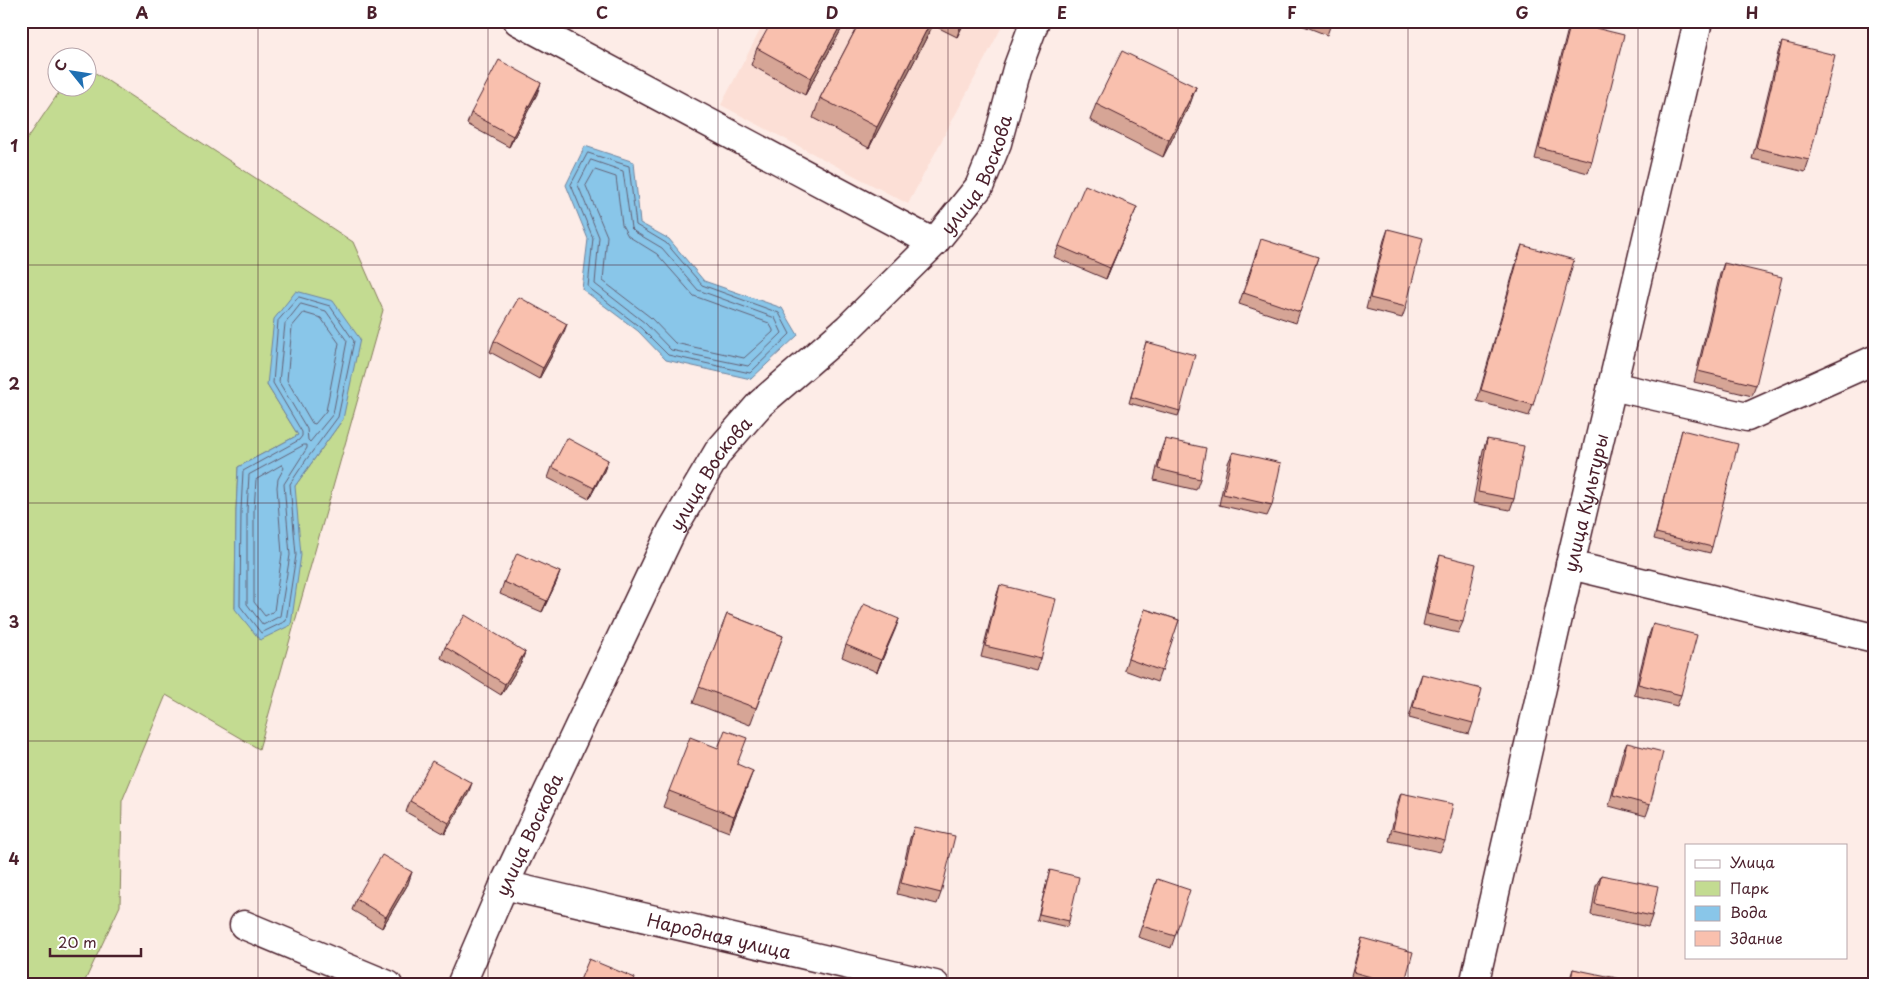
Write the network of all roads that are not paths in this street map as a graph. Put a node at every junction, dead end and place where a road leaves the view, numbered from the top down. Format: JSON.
{"nodes":[{"id":1,"x":518,"y":21,"type":"edge"},
{"id":2,"x":1035,"y":21,"type":"edge"},
{"id":3,"x":1698,"y":21,"type":"edge"},
{"id":4,"x":934,"y":243,"type":"junction"},
{"id":5,"x":1874,"y":360,"type":"edge"},
{"id":6,"x":1612,"y":386,"type":"junction"},
{"id":7,"x":1570,"y":565,"type":"junction"},
{"id":8,"x":1874,"y":638,"type":"edge"},
{"id":9,"x":504,"y":886,"type":"junction"},
{"id":10,"x":244,"y":925,"type":"dead end"},
{"id":11,"x":388,"y":985,"type":"edge"},
{"id":12,"x":461,"y":985,"type":"edge"},
{"id":13,"x":935,"y":985,"type":"edge"},
{"id":14,"x":1474,"y":985,"type":"edge"}],
"edges":[{"from":1,"to":4,"type":"street"},
{"from":2,"to":4,"type":"street","name":"улица Воскова"},
{"from":3,"to":6,"type":"street","name":"улица Культуры"},
{"from":4,"to":9,"type":"street","name":"улица Воскова"},
{"from":5,"to":6,"type":"street"},
{"from":6,"to":7,"type":"street","name":"улица Культуры"},
{"from":7,"to":8,"type":"street"},
{"from":7,"to":14,"type":"street","name":"улица Культуры"},
{"from":9,"to":12,"type":"street","name":"улица Воскова"},
{"from":9,"to":13,"type":"street","name":"Народная улица"},
{"from":10,"to":11,"type":"street"}]}
